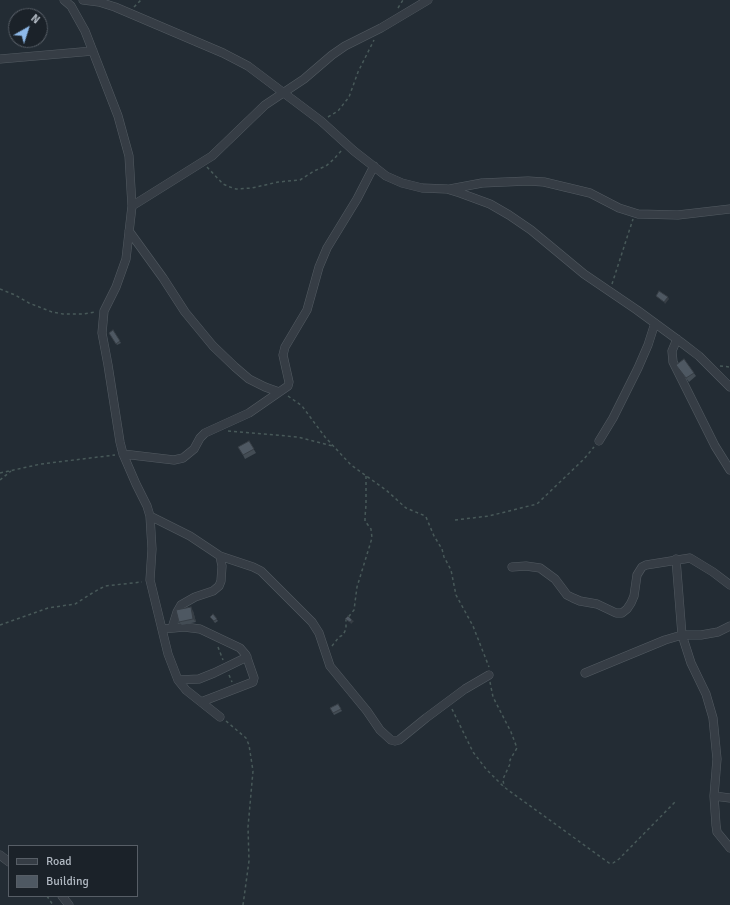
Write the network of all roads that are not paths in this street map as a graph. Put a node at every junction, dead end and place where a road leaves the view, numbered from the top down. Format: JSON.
{"nodes":[{"id":1,"x":64,"y":0,"type":"edge"},
{"id":2,"x":84,"y":0,"type":"edge"},
{"id":3,"x":428,"y":0,"type":"edge"},
{"id":4,"x":93,"y":51,"type":"junction"},
{"id":5,"x":0,"y":59,"type":"edge"},
{"id":6,"x":284,"y":93,"type":"junction"},
{"id":7,"x":374,"y":166,"type":"junction"},
{"id":8,"x":447,"y":189,"type":"junction"},
{"id":9,"x":132,"y":206,"type":"junction"},
{"id":10,"x":730,"y":209,"type":"edge"},
{"id":11,"x":129,"y":231,"type":"junction"},
{"id":12,"x":655,"y":323,"type":"junction"},
{"id":13,"x":677,"y":339,"type":"junction"},
{"id":14,"x":730,"y":388,"type":"edge"},
{"id":15,"x":279,"y":392,"type":"junction"},
{"id":16,"x":599,"y":441,"type":"road end"},
{"id":17,"x":123,"y":454,"type":"junction"},
{"id":18,"x":730,"y":470,"type":"edge"},
{"id":19,"x":150,"y":516,"type":"junction"},
{"id":20,"x":220,"y":556,"type":"junction"},
{"id":21,"x":676,"y":559,"type":"junction"},
{"id":22,"x":512,"y":566,"type":"dead end"},
{"id":23,"x":730,"y":585,"type":"edge"},
{"id":24,"x":730,"y":626,"type":"edge"},
{"id":25,"x":172,"y":628,"type":"junction"},
{"id":26,"x":163,"y":629,"type":"junction"},
{"id":27,"x":682,"y":635,"type":"junction"},
{"id":28,"x":247,"y":657,"type":"junction"},
{"id":29,"x":585,"y":673,"type":"dead end"},
{"id":30,"x":489,"y":675,"type":"road end"},
{"id":31,"x":178,"y":680,"type":"junction"},
{"id":32,"x":201,"y":702,"type":"junction"},
{"id":33,"x":220,"y":717,"type":"road end"},
{"id":34,"x":714,"y":796,"type":"junction"},
{"id":35,"x":730,"y":798,"type":"edge"},
{"id":36,"x":730,"y":848,"type":"edge"},
{"id":37,"x":0,"y":855,"type":"edge"},
{"id":38,"x":8,"y":861,"type":"edge"},
{"id":39,"x":63,"y":897,"type":"edge"},
{"id":40,"x":69,"y":905,"type":"edge"}],
"edges":[{"from":1,"to":4,"type":"street"},
{"from":2,"to":6,"type":"street"},
{"from":3,"to":6,"type":"street"},
{"from":4,"to":5,"type":"street"},
{"from":4,"to":9,"type":"street"},
{"from":6,"to":7,"type":"street"},
{"from":6,"to":9,"type":"street"},
{"from":7,"to":8,"type":"street"},
{"from":7,"to":15,"type":"street"},
{"from":8,"to":10,"type":"street"},
{"from":8,"to":12,"type":"street"},
{"from":9,"to":11,"type":"street"},
{"from":11,"to":15,"type":"street"},
{"from":11,"to":17,"type":"street"},
{"from":12,"to":13,"type":"street"},
{"from":12,"to":16,"type":"street"},
{"from":13,"to":14,"type":"street"},
{"from":13,"to":18,"type":"street"},
{"from":15,"to":17,"type":"street"},
{"from":17,"to":19,"type":"street"},
{"from":19,"to":20,"type":"street"},
{"from":19,"to":26,"type":"street"},
{"from":20,"to":25,"type":"street"},
{"from":20,"to":30,"type":"street"},
{"from":21,"to":22,"type":"street"},
{"from":21,"to":23,"type":"street"},
{"from":21,"to":27,"type":"street"},
{"from":24,"to":27,"type":"street"},
{"from":25,"to":26,"type":"street"},
{"from":25,"to":28,"type":"street"},
{"from":26,"to":31,"type":"street"},
{"from":27,"to":29,"type":"street"},
{"from":27,"to":34,"type":"street"},
{"from":28,"to":31,"type":"street"},
{"from":28,"to":32,"type":"street"},
{"from":31,"to":32,"type":"street"},
{"from":32,"to":33,"type":"street"},
{"from":34,"to":35,"type":"street"},
{"from":34,"to":36,"type":"street"},
{"from":37,"to":38,"type":"street"},
{"from":39,"to":40,"type":"street"}]}
